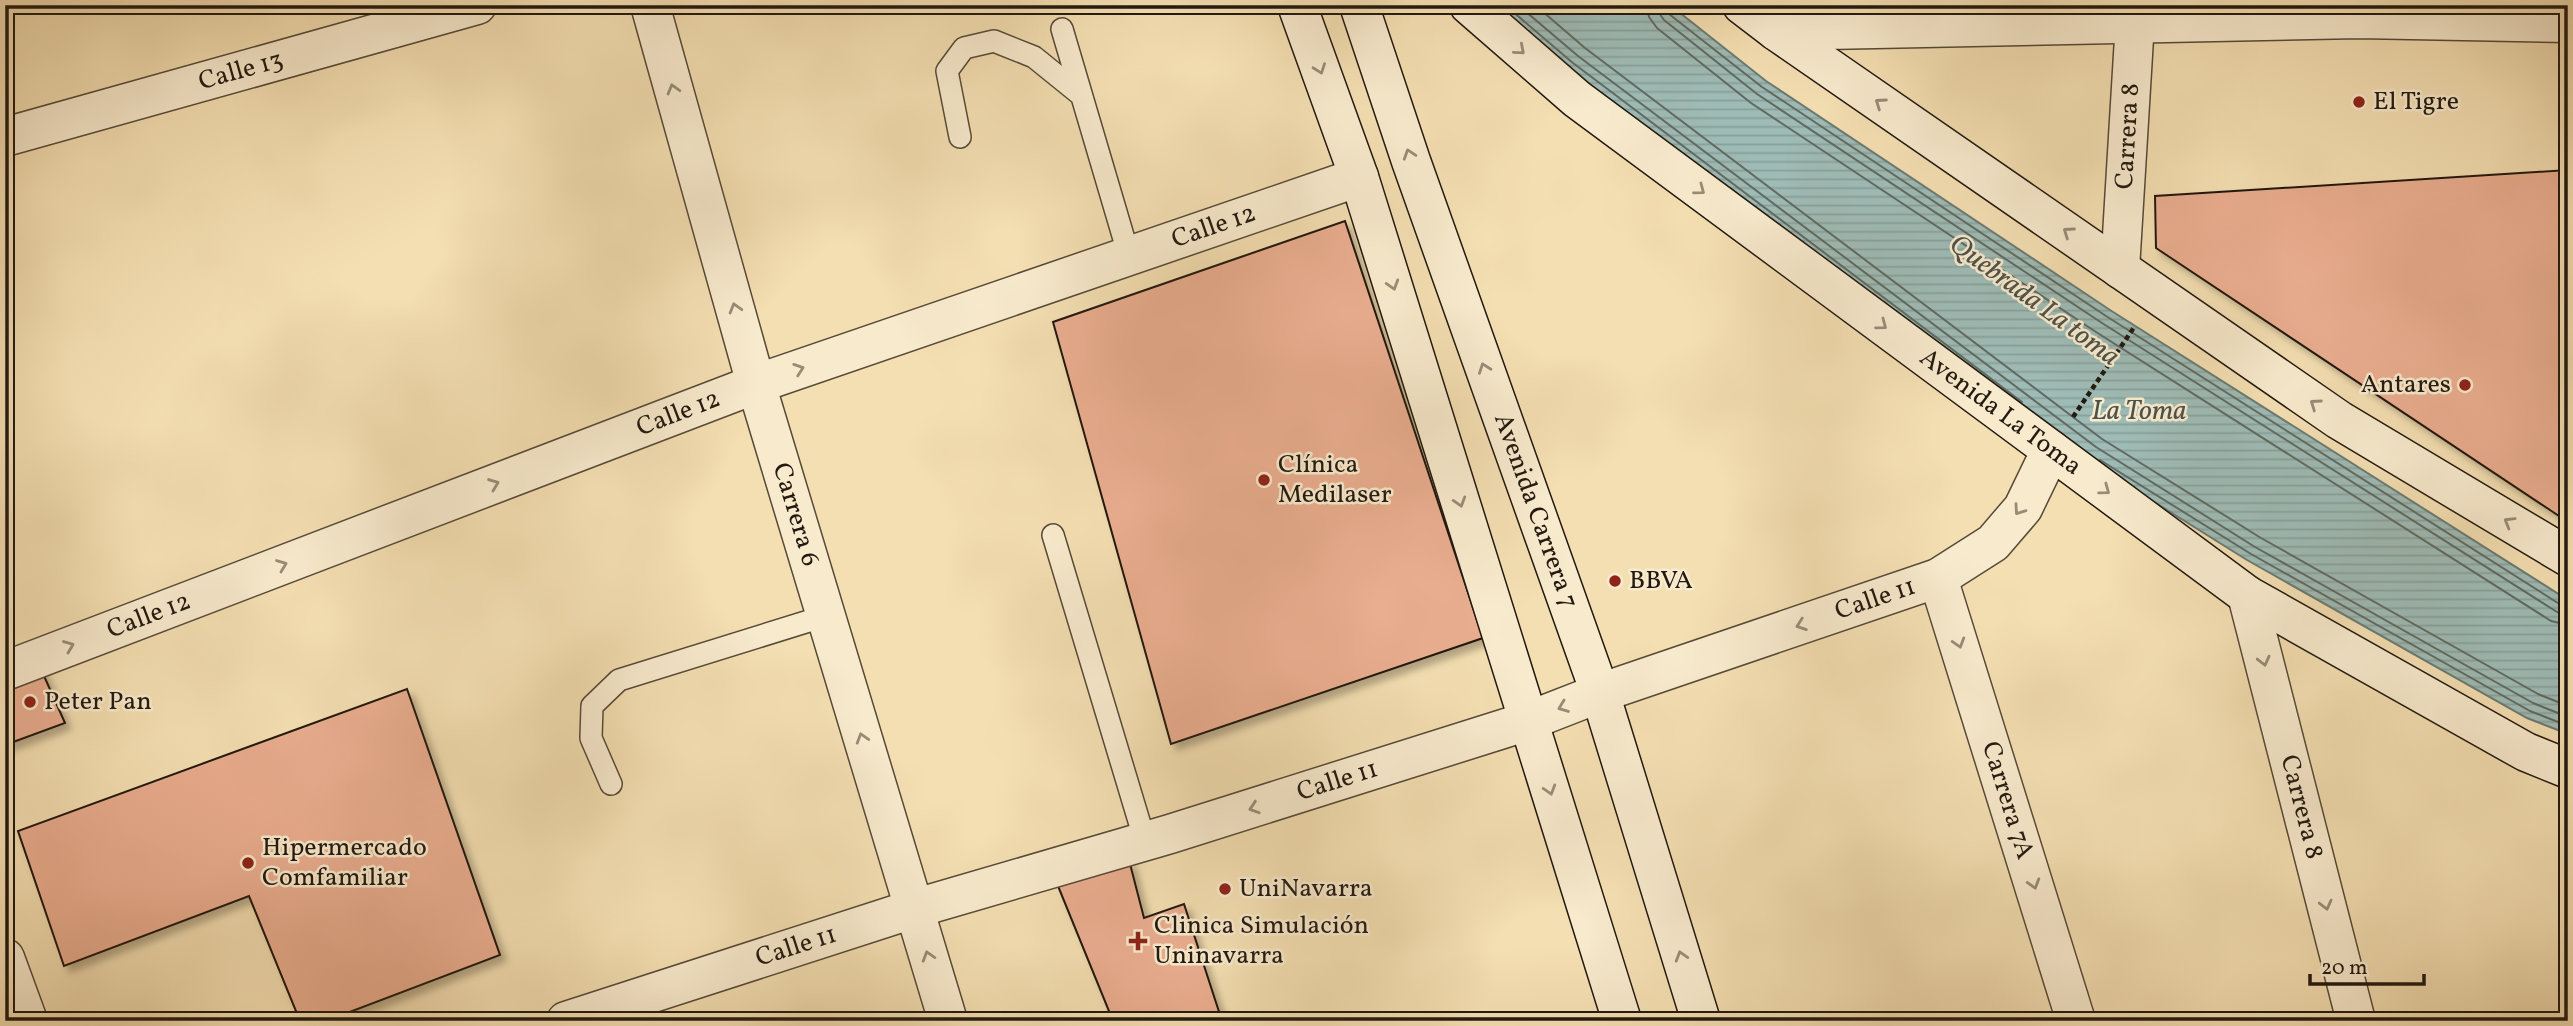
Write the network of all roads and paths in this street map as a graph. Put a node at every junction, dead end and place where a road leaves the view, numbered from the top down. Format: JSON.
{"nodes":[{"id":1,"x":477,"y":5,"type":"edge"},
{"id":2,"x":650,"y":5,"type":"edge"},
{"id":3,"x":1297,"y":5,"type":"edge"},
{"id":4,"x":1469,"y":5,"type":"edge"},
{"id":5,"x":1742,"y":5,"type":"edge"},
{"id":6,"x":2136,"y":15,"type":"edge"},
{"id":7,"x":1372,"y":16,"type":"edge"},
{"id":8,"x":2568,"y":23,"type":"edge"},
{"id":9,"x":1062,"y":29,"type":"dead end"},
{"id":10,"x":1776,"y":31,"type":"junction"},
{"id":11,"x":1082,"y":95,"type":"junction"},
{"id":12,"x":5,"y":137,"type":"edge"},
{"id":13,"x":960,"y":138,"type":"dead end"},
{"id":14,"x":1359,"y":177,"type":"junction"},
{"id":15,"x":1129,"y":256,"type":"junction"},
{"id":16,"x":2120,"y":268,"type":"junction"},
{"id":17,"x":2157,"y":294,"type":"junction"},
{"id":18,"x":757,"y":384,"type":"junction"},
{"id":19,"x":2051,"y":450,"type":"junction"},
{"id":20,"x":1053,"y":535,"type":"dead end"},
{"id":21,"x":2568,"y":557,"type":"edge"},
{"id":22,"x":1938,"y":578,"type":"junction"},
{"id":23,"x":2247,"y":594,"type":"junction"},
{"id":24,"x":825,"y":616,"type":"junction"},
{"id":25,"x":5,"y":671,"type":"edge"},
{"id":26,"x":1600,"y":693,"type":"junction"},
{"id":27,"x":1528,"y":721,"type":"junction"},
{"id":28,"x":2568,"y":769,"type":"edge"},
{"id":29,"x":611,"y":784,"type":"dead end"},
{"id":30,"x":1145,"y":841,"type":"junction"},
{"id":31,"x":913,"y":909,"type":"junction"},
{"id":32,"x":5,"y":958,"type":"edge"},
{"id":33,"x":28,"y":1021,"type":"edge"},
{"id":34,"x":566,"y":1021,"type":"edge"},
{"id":35,"x":948,"y":1021,"type":"edge"},
{"id":36,"x":1622,"y":1021,"type":"edge"},
{"id":37,"x":1701,"y":1021,"type":"edge"},
{"id":38,"x":2076,"y":1021,"type":"edge"},
{"id":39,"x":2356,"y":1021,"type":"edge"}],
"edges":[{"from":1,"to":12,"type":"street","name":"Calle 13"},
{"from":18,"to":2,"type":"street","name":"Carrera 6","one_way":true},
{"from":3,"to":14,"type":"street","one_way":true},
{"from":4,"to":19,"type":"street","name":"Avenida La Toma","one_way":true},
{"from":5,"to":10,"type":"street"},
{"from":6,"to":8,"type":"street"},
{"from":6,"to":10,"type":"street"},
{"from":6,"to":16,"type":"street","name":"Carrera 8"},
{"from":26,"to":7,"type":"street","name":"Avenida Carrera 7","one_way":true},
{"from":9,"to":11,"type":"lane"},
{"from":16,"to":10,"type":"street","one_way":true},
{"from":11,"to":13,"type":"lane"},
{"from":11,"to":15,"type":"lane"},
{"from":14,"to":15,"type":"street","name":"Calle 12"},
{"from":14,"to":27,"type":"street","one_way":true},
{"from":18,"to":15,"type":"street","name":"Calle 12","one_way":true},
{"from":16,"to":17,"type":"street"},
{"from":17,"to":19,"type":"path"},
{"from":21,"to":17,"type":"street","one_way":true},
{"from":18,"to":24,"type":"street","name":"Carrera 6"},
{"from":25,"to":18,"type":"street","name":"Calle 12","one_way":true},
{"from":19,"to":22,"type":"street","name":"Calle 11","one_way":true},
{"from":19,"to":23,"type":"street","name":"Avenida La Toma","one_way":true},
{"from":20,"to":30,"type":"lane"},
{"from":22,"to":26,"type":"street","name":"Calle 11","one_way":true},
{"from":22,"to":38,"type":"street","name":"Carrera 7A","one_way":true},
{"from":23,"to":28,"type":"street","name":"Avenida La Toma"},
{"from":23,"to":39,"type":"street","name":"Carrera 8","one_way":true},
{"from":24,"to":29,"type":"lane"},
{"from":31,"to":24,"type":"street","name":"Carrera 6","one_way":true},
{"from":26,"to":27,"type":"street","name":"Calle 11","one_way":true},
{"from":37,"to":26,"type":"street","name":"Avenida Carrera 7","one_way":true},
{"from":27,"to":30,"type":"street","name":"Calle 11","one_way":true},
{"from":27,"to":36,"type":"street","one_way":true},
{"from":30,"to":31,"type":"street","name":"Calle 11"},
{"from":31,"to":34,"type":"street","name":"Calle 11"},
{"from":35,"to":31,"type":"street","name":"Carrera 6","one_way":true},
{"from":32,"to":33,"type":"street"}]}
